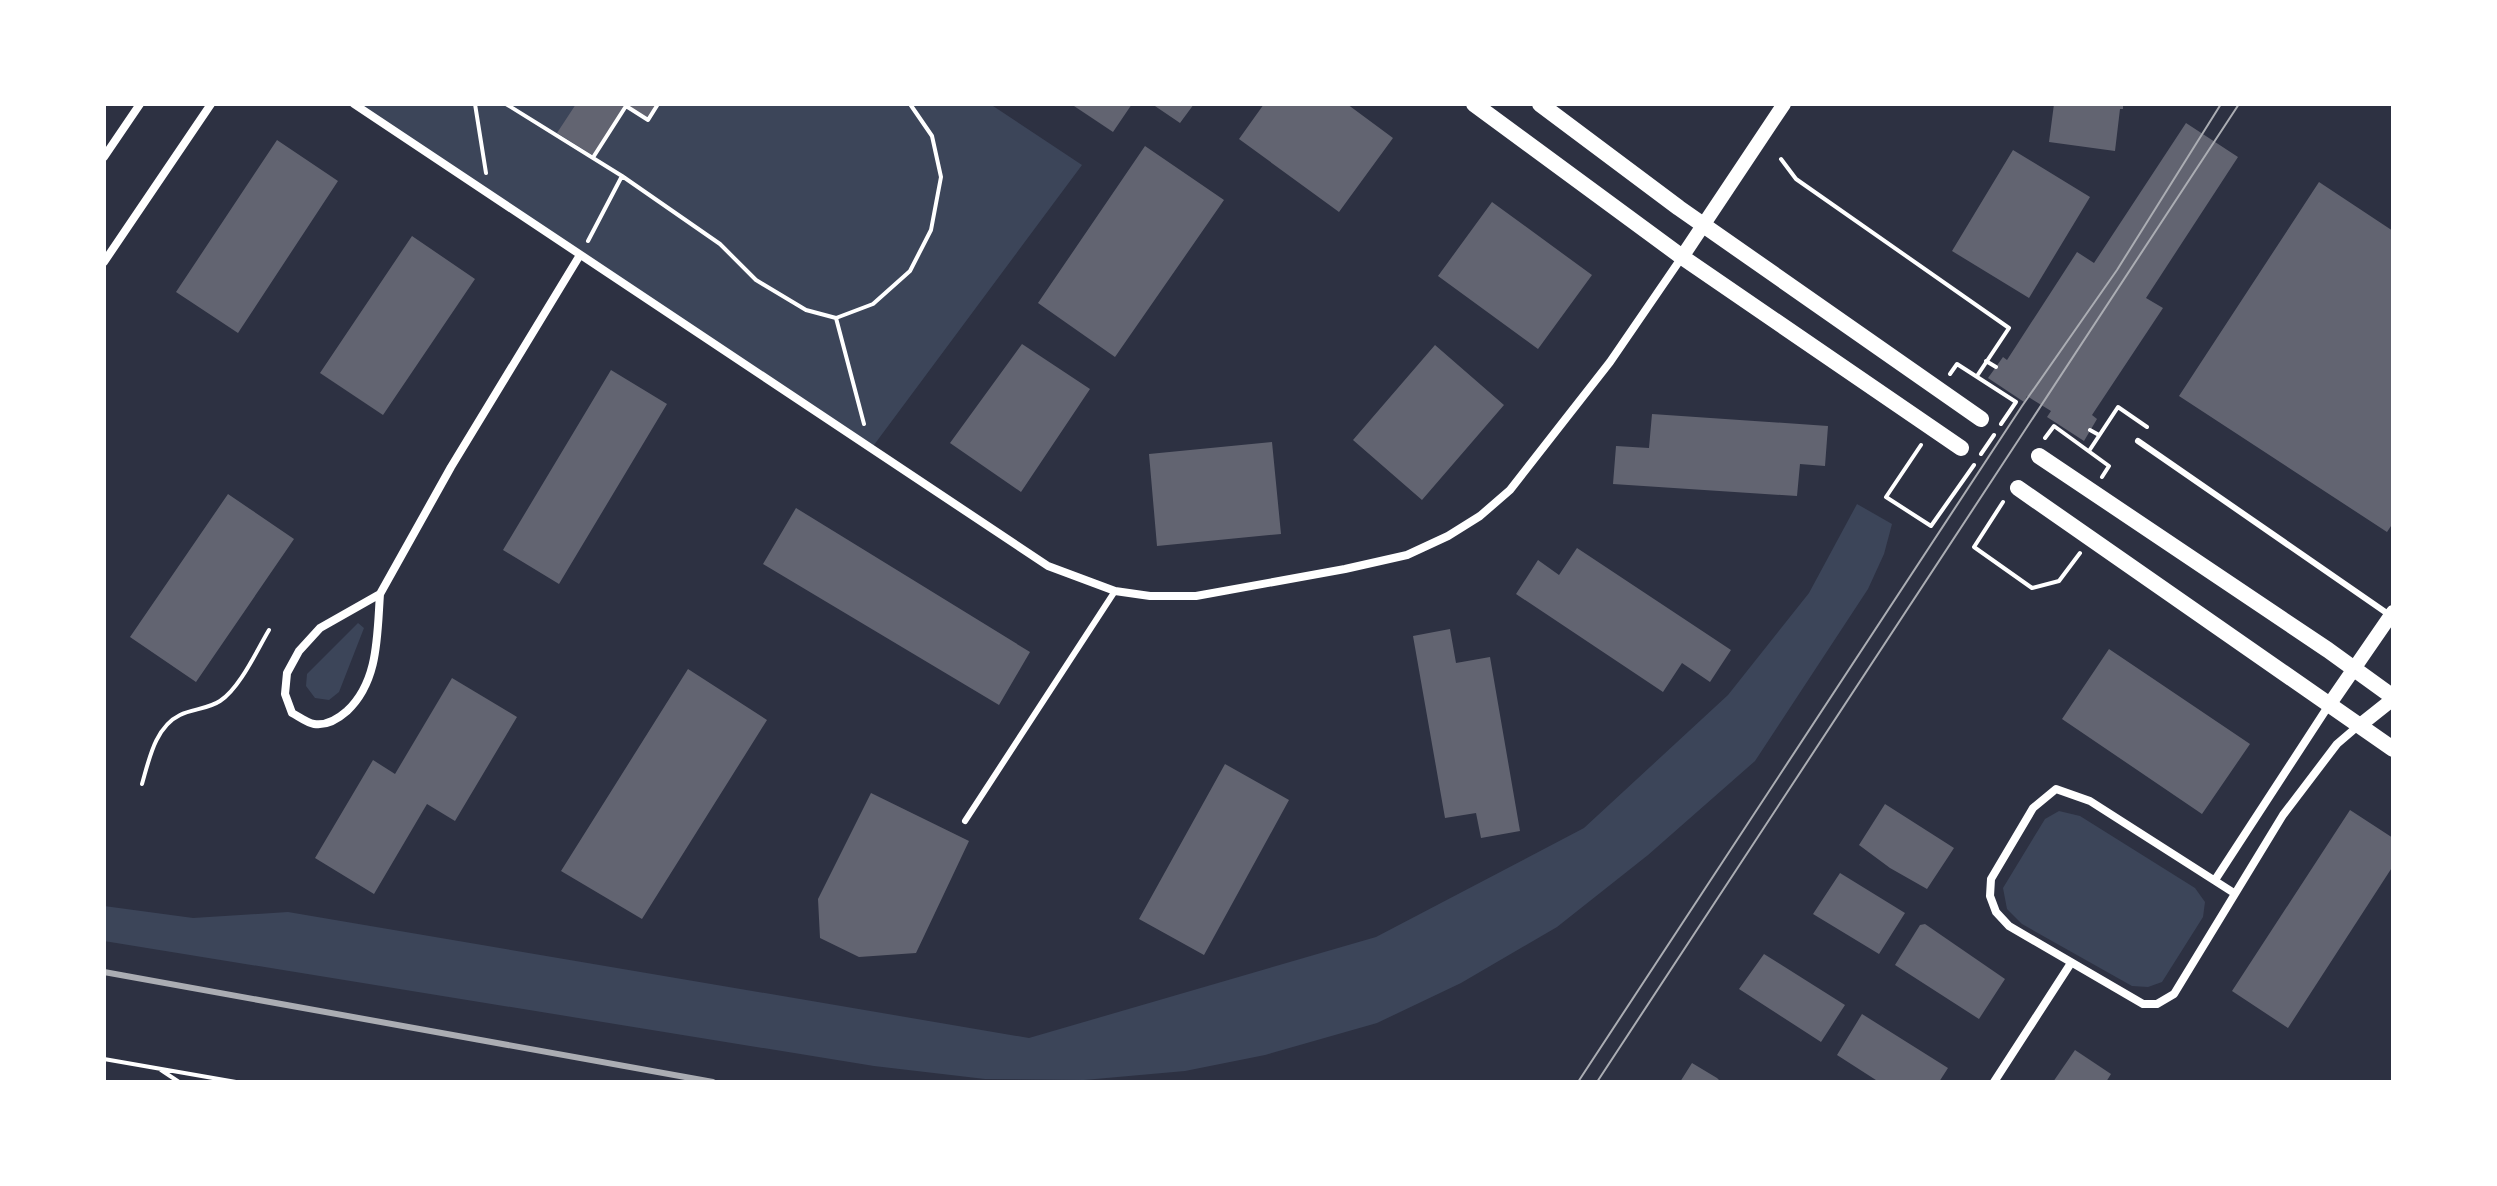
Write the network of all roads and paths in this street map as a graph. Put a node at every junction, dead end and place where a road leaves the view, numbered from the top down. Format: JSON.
{"nodes":[{"id":1,"x":140,"y":104,"type":"edge"},
{"id":2,"x":211,"y":104,"type":"edge"},
{"id":3,"x":354,"y":104,"type":"edge"},
{"id":4,"x":475,"y":104,"type":"edge"},
{"id":5,"x":506,"y":104,"type":"edge"},
{"id":6,"x":658,"y":104,"type":"edge"},
{"id":7,"x":910,"y":104,"type":"edge"},
{"id":8,"x":1474,"y":104,"type":"edge"},
{"id":9,"x":1540,"y":104,"type":"edge"},
{"id":10,"x":1784,"y":104,"type":"edge"},
{"id":11,"x":594,"y":156,"type":"dead end"},
{"id":12,"x":104,"y":157,"type":"edge"},
{"id":13,"x":1781,"y":159,"type":"dead end"},
{"id":14,"x":622,"y":176,"type":"junction"},
{"id":15,"x":489,"y":195,"type":"junction"},
{"id":16,"x":1704,"y":225,"type":"junction"},
{"id":17,"x":580,"y":255,"type":"junction"},
{"id":18,"x":1682,"y":257,"type":"junction"},
{"id":19,"x":104,"y":262,"type":"edge"},
{"id":20,"x":836,"y":318,"type":"junction"},
{"id":21,"x":1986,"y":361,"type":"junction"},
{"id":22,"x":1996,"y":367,"type":"dead end"},
{"id":23,"x":1950,"y":374,"type":"dead end"},
{"id":24,"x":1977,"y":376,"type":"junction"},
{"id":25,"x":1981,"y":419,"type":"dead end"},
{"id":26,"x":2090,"y":430,"type":"dead end"},
{"id":27,"x":2049,"y":433,"type":"dead end"},
{"id":28,"x":2138,"y":441,"type":"dead end"},
{"id":29,"x":1921,"y":445,"type":"dead end"},
{"id":30,"x":1961,"y":448,"type":"dead end"},
{"id":31,"x":871,"y":449,"type":"junction"},
{"id":32,"x":2089,"y":451,"type":"junction"},
{"id":33,"x":2039,"y":456,"type":"dead end"},
{"id":34,"x":2101,"y":479,"type":"dead end"},
{"id":35,"x":2018,"y":488,"type":"dead end"},
{"id":36,"x":2000,"y":507,"type":"dead end"},
{"id":37,"x":2080,"y":553,"type":"dead end"},
{"id":38,"x":1115,"y":591,"type":"junction"},
{"id":39,"x":380,"y":594,"type":"junction"},
{"id":40,"x":2392,"y":614,"type":"edge"},
{"id":41,"x":269,"y":630,"type":"dead end"},
{"id":42,"x":2354,"y":669,"type":"junction"},
{"id":43,"x":2393,"y":698,"type":"edge"},
{"id":44,"x":2329,"y":705,"type":"junction"},
{"id":45,"x":2359,"y":726,"type":"junction"},
{"id":46,"x":2393,"y":749,"type":"edge"},
{"id":47,"x":142,"y":784,"type":"dead end"},
{"id":48,"x":965,"y":821,"type":"dead end"},
{"id":49,"x":2215,"y":880,"type":"junction"},
{"id":50,"x":2234,"y":893,"type":"junction"},
{"id":51,"x":2071,"y":963,"type":"junction"},
{"id":52,"x":104,"y":1059,"type":"edge"},
{"id":53,"x":159,"y":1069,"type":"junction"},
{"id":54,"x":179,"y":1082,"type":"edge"},
{"id":55,"x":236,"y":1082,"type":"edge"},
{"id":56,"x":1994,"y":1082,"type":"edge"}],
"edges":[{"from":1,"to":12,"type":"street"},
{"from":2,"to":19,"type":"street"},
{"from":3,"to":15,"type":"street"},
{"from":4,"to":15,"type":"path"},
{"from":5,"to":14,"type":"path"},
{"from":6,"to":11,"type":"path"},
{"from":7,"to":20,"type":"path"},
{"from":8,"to":18,"type":"main road"},
{"from":9,"to":16,"type":"main road"},
{"from":10,"to":16,"type":"street"},
{"from":13,"to":21,"type":"path"},
{"from":14,"to":17,"type":"path"},
{"from":14,"to":20,"type":"path"},
{"from":15,"to":17,"type":"street"},
{"from":16,"to":18,"type":"street"},
{"from":16,"to":25,"type":"main road"},
{"from":17,"to":31,"type":"street"},
{"from":17,"to":39,"type":"street"},
{"from":18,"to":30,"type":"main road"},
{"from":18,"to":38,"type":"street"},
{"from":20,"to":31,"type":"path"},
{"from":21,"to":22,"type":"path"},
{"from":21,"to":24,"type":"path"},
{"from":23,"to":24,"type":"path"},
{"from":24,"to":29,"type":"path"},
{"from":26,"to":32,"type":"path"},
{"from":27,"to":32,"type":"path"},
{"from":28,"to":40,"type":"lane"},
{"from":31,"to":38,"type":"street"},
{"from":32,"to":34,"type":"path"},
{"from":33,"to":42,"type":"main road"},
{"from":35,"to":44,"type":"main road"},
{"from":36,"to":37,"type":"path"},
{"from":38,"to":48,"type":"lane"},
{"from":39,"to":39,"type":"street"},
{"from":40,"to":42,"type":"street"},
{"from":41,"to":47,"type":"path"},
{"from":42,"to":43,"type":"main road"},
{"from":42,"to":44,"type":"street"},
{"from":43,"to":45,"type":"street"},
{"from":44,"to":45,"type":"main road"},
{"from":44,"to":49,"type":"street"},
{"from":45,"to":46,"type":"main road"},
{"from":45,"to":50,"type":"street"},
{"from":49,"to":50,"type":"street"},
{"from":49,"to":51,"type":"street"},
{"from":50,"to":51,"type":"street"},
{"from":51,"to":56,"type":"street"},
{"from":52,"to":53,"type":"path"},
{"from":53,"to":54,"type":"path"},
{"from":53,"to":55,"type":"path"}]}
